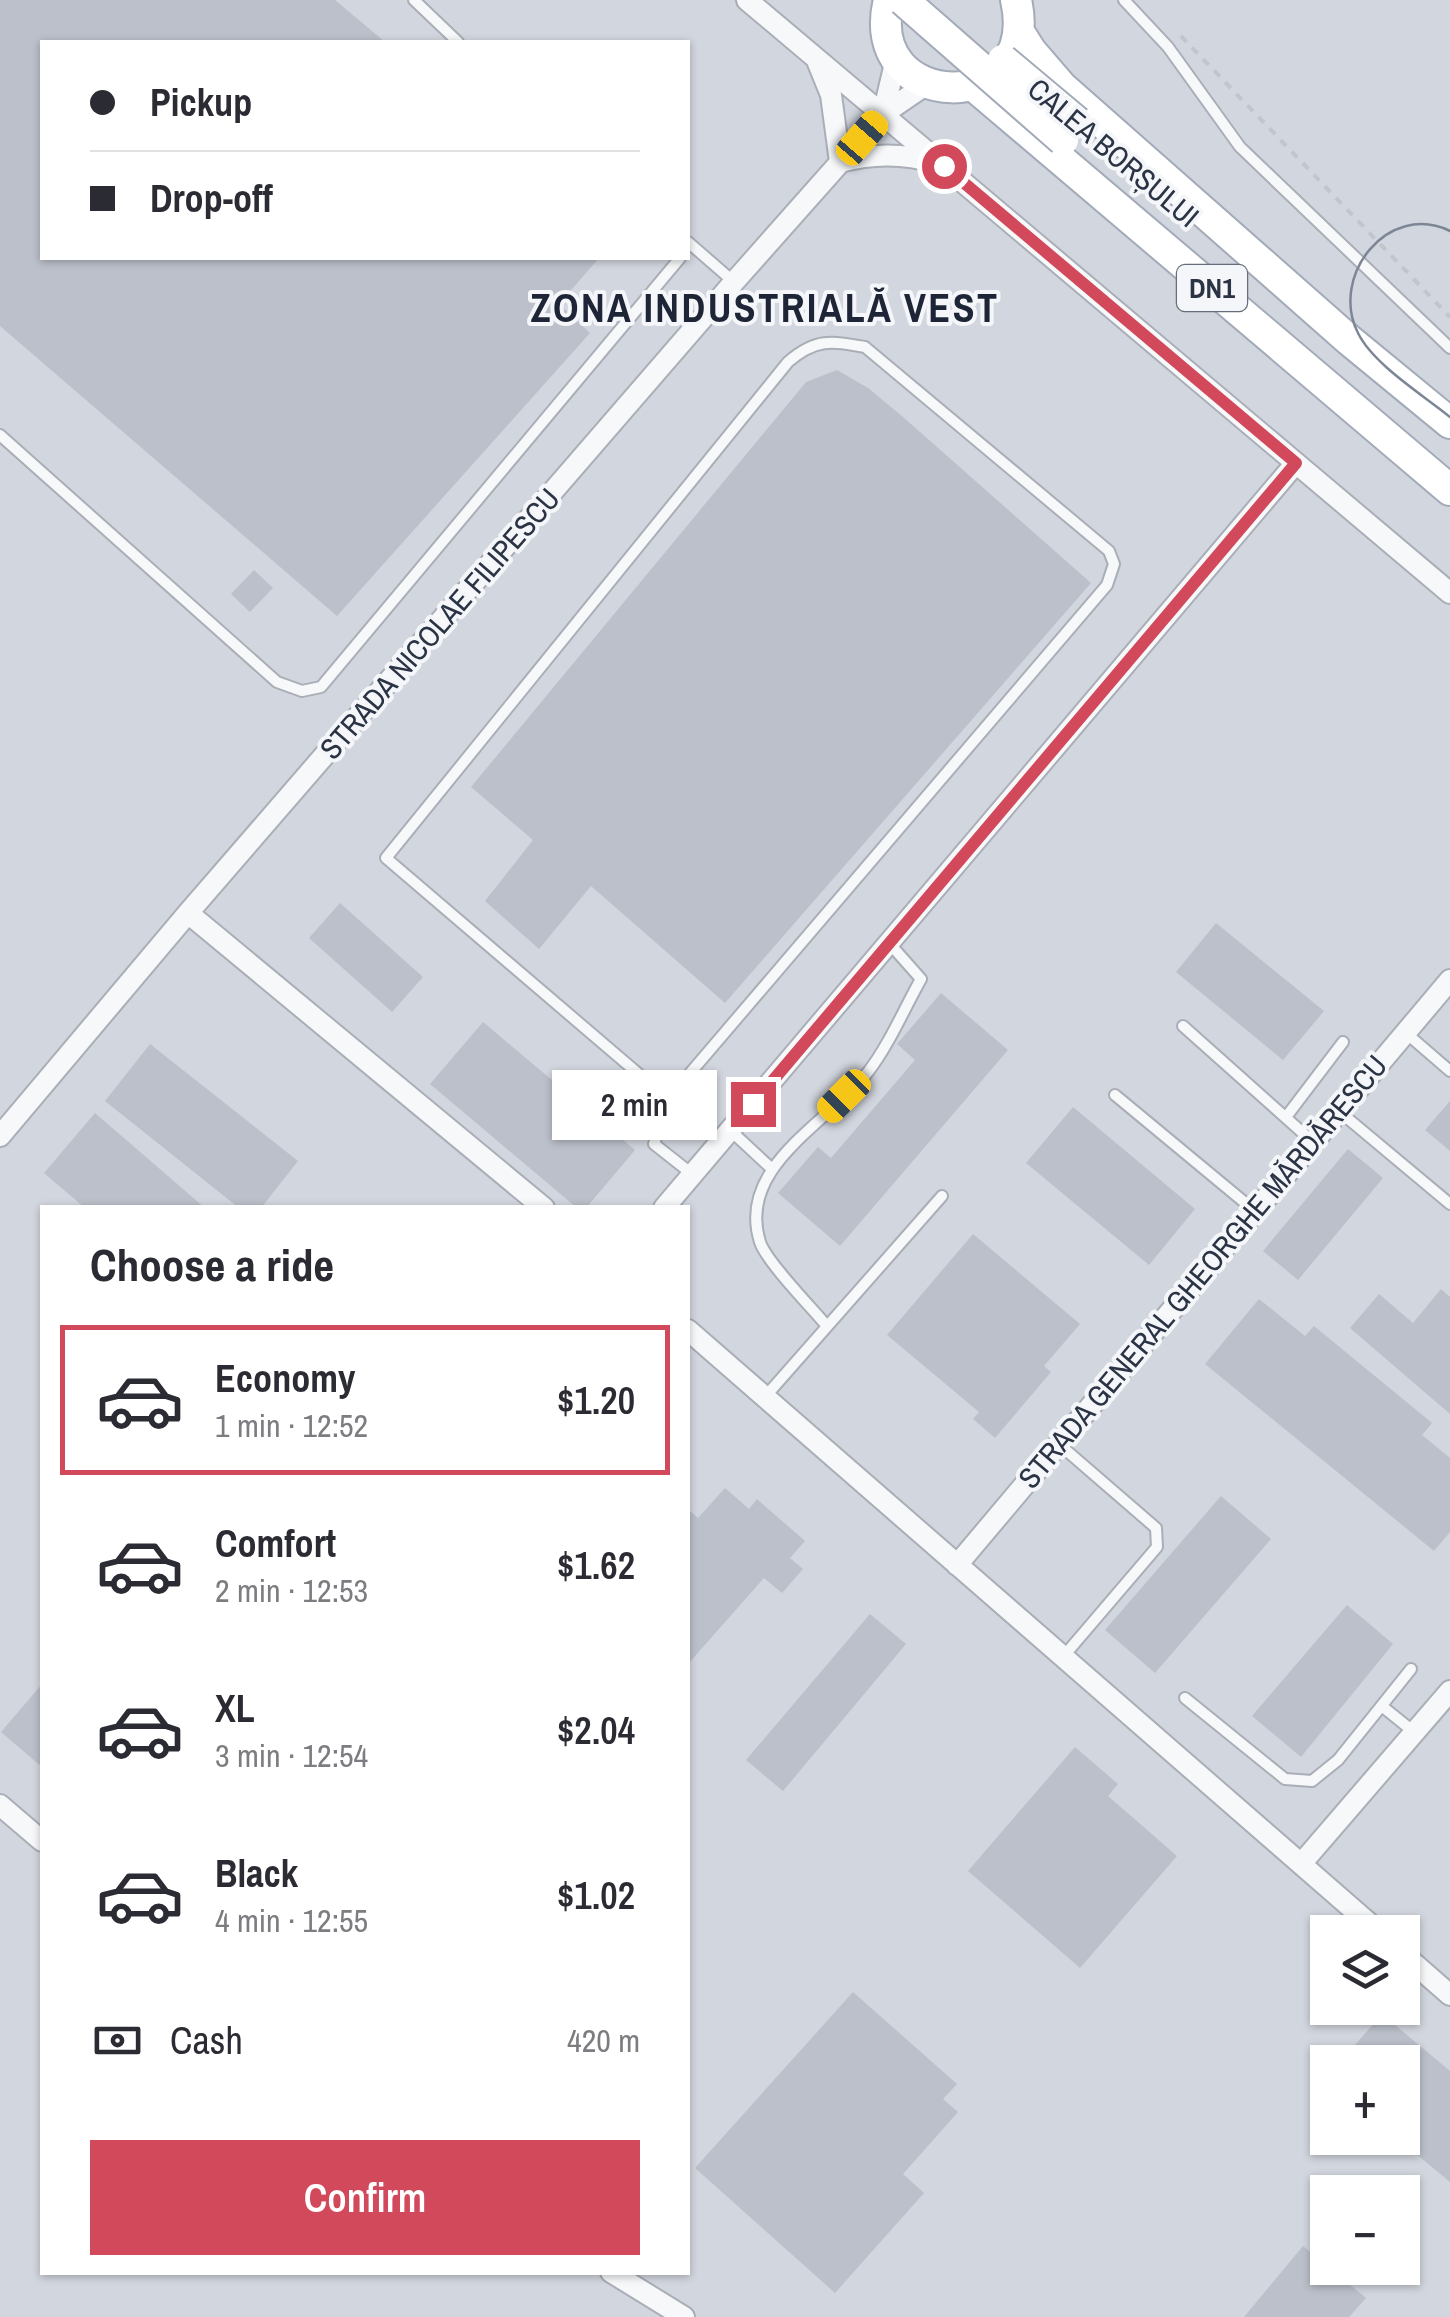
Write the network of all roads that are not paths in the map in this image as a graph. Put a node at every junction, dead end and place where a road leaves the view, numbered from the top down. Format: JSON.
{"nodes":[{"id":1,"x":414,"y":0,"type":"edge"},
{"id":2,"x":747,"y":0,"type":"edge"},
{"id":3,"x":932,"y":0,"type":"edge"},
{"id":4,"x":1016,"y":0,"type":"edge"},
{"id":5,"x":1124,"y":0,"type":"edge"},
{"id":6,"x":887,"y":3,"type":"edge"},
{"id":7,"x":1020,"y":32,"type":"junction"},
{"id":8,"x":456,"y":40,"type":"edge"},
{"id":9,"x":815,"y":57,"type":"junction"},
{"id":10,"x":896,"y":59,"type":"junction"},
{"id":11,"x":927,"y":84,"type":"junction"},
{"id":12,"x":974,"y":86,"type":"junction"},
{"id":13,"x":883,"y":114,"type":"junction"},
{"id":14,"x":1070,"y":131,"type":"junction"},
{"id":15,"x":840,"y":162,"type":"junction"},
{"id":16,"x":944,"y":166,"type":"junction"},
{"id":17,"x":690,"y":247,"type":"edge"},
{"id":18,"x":678,"y":260,"type":"edge"},
{"id":19,"x":734,"y":282,"type":"junction"},
{"id":20,"x":1450,"y":348,"type":"edge"},
{"id":21,"x":1450,"y":423,"type":"edge"},
{"id":22,"x":0,"y":435,"type":"edge"},
{"id":23,"x":1450,"y":436,"type":"edge"},
{"id":24,"x":1296,"y":463,"type":"junction"},
{"id":25,"x":1450,"y":465,"type":"edge"},
{"id":26,"x":1450,"y":490,"type":"edge"},
{"id":27,"x":1450,"y":593,"type":"edge"},
{"id":28,"x":188,"y":913,"type":"junction"},
{"id":29,"x":890,"y":944,"type":"junction"},
{"id":30,"x":1450,"y":980,"type":"edge"},
{"id":31,"x":1183,"y":1026,"type":"dead end"},
{"id":32,"x":1406,"y":1033,"type":"junction"},
{"id":33,"x":1343,"y":1042,"type":"dead end"},
{"id":34,"x":1450,"y":1071,"type":"edge"},
{"id":35,"x":1115,"y":1095,"type":"dead end"},
{"id":36,"x":668,"y":1099,"type":"junction"},
{"id":37,"x":1339,"y":1111,"type":"junction"},
{"id":38,"x":1286,"y":1118,"type":"junction"},
{"id":39,"x":730,"y":1130,"type":"junction"},
{"id":40,"x":0,"y":1136,"type":"edge"},
{"id":41,"x":1314,"y":1142,"type":"junction"},
{"id":42,"x":772,"y":1169,"type":"junction"},
{"id":43,"x":692,"y":1174,"type":"junction"},
{"id":44,"x":942,"y":1196,"type":"dead end"},
{"id":45,"x":1450,"y":1204,"type":"edge"},
{"id":46,"x":540,"y":1205,"type":"edge"},
{"id":47,"x":666,"y":1205,"type":"edge"},
{"id":48,"x":1255,"y":1211,"type":"junction"},
{"id":49,"x":826,"y":1325,"type":"junction"},
{"id":50,"x":690,"y":1332,"type":"edge"},
{"id":51,"x":764,"y":1398,"type":"junction"},
{"id":52,"x":1059,"y":1444,"type":"junction"},
{"id":53,"x":957,"y":1564,"type":"junction"},
{"id":54,"x":1063,"y":1657,"type":"junction"},
{"id":55,"x":1411,"y":1669,"type":"dead end"},
{"id":56,"x":1450,"y":1691,"type":"edge"},
{"id":57,"x":1185,"y":1698,"type":"dead end"},
{"id":58,"x":1384,"y":1706,"type":"junction"},
{"id":59,"x":1414,"y":1732,"type":"junction"},
{"id":60,"x":0,"y":1806,"type":"edge"},
{"id":61,"x":40,"y":1839,"type":"edge"},
{"id":62,"x":1301,"y":1864,"type":"junction"},
{"id":63,"x":1360,"y":1915,"type":"edge"},
{"id":64,"x":1420,"y":1969,"type":"edge"},
{"id":65,"x":1450,"y":1995,"type":"edge"},
{"id":66,"x":616,"y":2275,"type":"edge"},
{"id":67,"x":684,"y":2317,"type":"edge"}],
"edges":[{"from":1,"to":8,"type":"lane"},
{"from":2,"to":9,"type":"street"},
{"from":3,"to":14,"type":"main road","name":"CALEA BORȘULUI","number":"DN1","bridge":true},
{"from":4,"to":7,"type":"main road","name":"CALEA BORȘULUI","number":"DN1"},
{"from":5,"to":20,"type":"lane"},
{"from":6,"to":10,"type":"main road","name":"CALEA BORȘULUI","number":"DN1"},
{"from":6,"to":14,"type":"main road","name":"CALEA BORȘULUI","number":"DN1","bridge":true},
{"from":7,"to":12,"type":"main road","name":"CALEA BORȘULUI"},
{"from":7,"to":21,"type":"main road","number":"DN1"},
{"from":9,"to":13,"type":"street"},
{"from":9,"to":15,"type":"street"},
{"from":10,"to":11,"type":"main road"},
{"from":10,"to":13,"type":"street","name":"STRADA NICOLAE FILIPESCU"},
{"from":11,"to":12,"type":"main road"},
{"from":11,"to":13,"type":"street","name":"STRADA NICOLAE FILIPESCU"},
{"from":12,"to":26,"type":"main road","number":"DN1"},
{"from":13,"to":15,"type":"street","name":"STRADA NICOLAE FILIPESCU"},
{"from":13,"to":16,"type":"street"},
{"from":14,"to":23,"type":"main road","name":"CALEA BORȘULUI","number":"DN1"},
{"from":14,"to":25,"type":"main road","name":"CALEA BORȘULUI","number":"DN1"},
{"from":15,"to":16,"type":"street"},
{"from":15,"to":19,"type":"street","name":"STRADA NICOLAE FILIPESCU"},
{"from":16,"to":24,"type":"street"},
{"from":17,"to":19,"type":"lane"},
{"from":18,"to":22,"type":"lane"},
{"from":19,"to":28,"type":"street","name":"STRADA NICOLAE FILIPESCU"},
{"from":24,"to":27,"type":"street"},
{"from":24,"to":29,"type":"street"},
{"from":28,"to":40,"type":"street","name":"STRADA NICOLAE FILIPESCU"},
{"from":28,"to":46,"type":"street"},
{"from":29,"to":39,"type":"street"},
{"from":29,"to":42,"type":"lane"},
{"from":30,"to":32,"type":"street","name":"STRADA GENERAL GHEORGHE MĂRDĂRESCU"},
{"from":31,"to":38,"type":"lane"},
{"from":32,"to":34,"type":"lane"},
{"from":32,"to":37,"type":"street","name":"STRADA GENERAL GHEORGHE MĂRDĂRESCU"},
{"from":33,"to":38,"type":"lane"},
{"from":35,"to":48,"type":"lane"},
{"from":36,"to":36,"type":"lane"},
{"from":36,"to":43,"type":"lane"},
{"from":37,"to":41,"type":"street","name":"STRADA GENERAL GHEORGHE MĂRDĂRESCU"},
{"from":37,"to":45,"type":"lane"},
{"from":38,"to":41,"type":"lane"},
{"from":39,"to":42,"type":"lane"},
{"from":39,"to":43,"type":"street"},
{"from":41,"to":48,"type":"street","name":"STRADA GENERAL GHEORGHE MĂRDĂRESCU"},
{"from":42,"to":49,"type":"lane"},
{"from":43,"to":47,"type":"street"},
{"from":44,"to":49,"type":"lane"},
{"from":48,"to":52,"type":"street","name":"STRADA GENERAL GHEORGHE MĂRDĂRESCU"},
{"from":49,"to":51,"type":"lane"},
{"from":50,"to":51,"type":"street"},
{"from":51,"to":53,"type":"street"},
{"from":52,"to":53,"type":"street","name":"STRADA GENERAL GHEORGHE MĂRDĂRESCU"},
{"from":52,"to":54,"type":"lane"},
{"from":53,"to":54,"type":"street"},
{"from":54,"to":62,"type":"street"},
{"from":55,"to":58,"type":"lane"},
{"from":56,"to":59,"type":"street"},
{"from":57,"to":58,"type":"lane"},
{"from":58,"to":59,"type":"lane"},
{"from":59,"to":62,"type":"street"},
{"from":60,"to":61,"type":"street"},
{"from":62,"to":63,"type":"street"},
{"from":64,"to":65,"type":"street"},
{"from":66,"to":67,"type":"street"}]}
